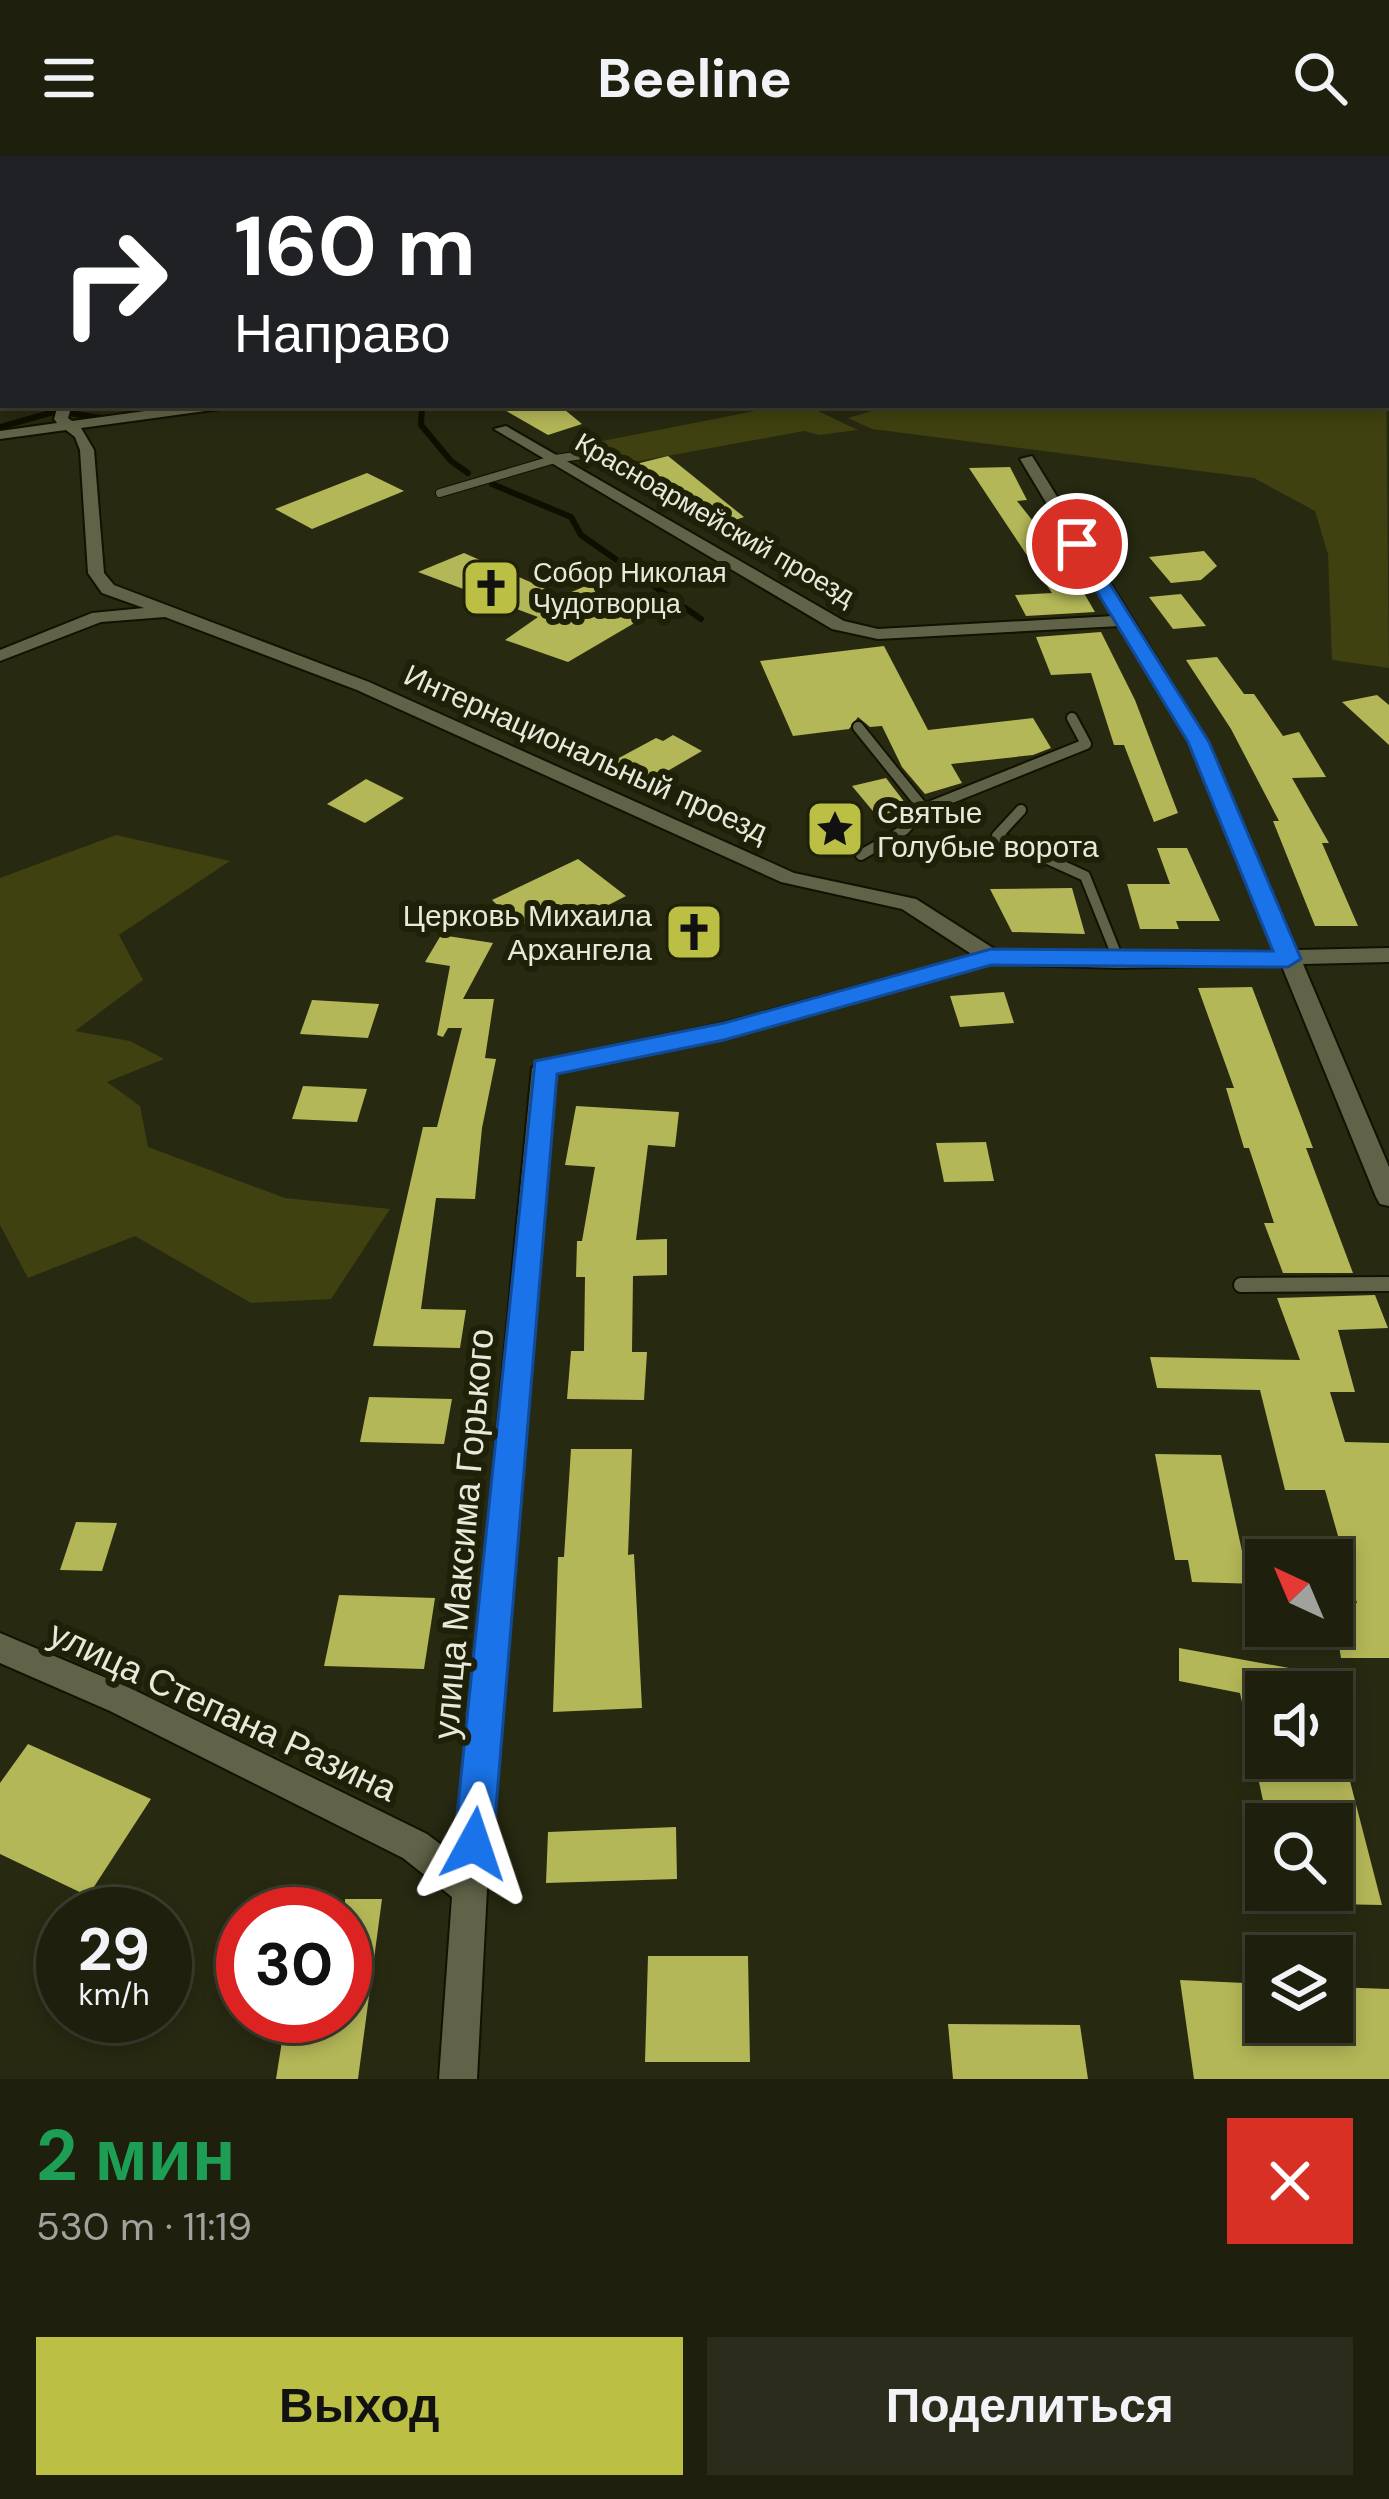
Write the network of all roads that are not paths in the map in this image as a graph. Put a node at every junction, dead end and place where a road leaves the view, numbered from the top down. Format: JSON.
{"nodes":[{"id":1,"x":162,"y":408,"type":"edge"},
{"id":2,"x":64,"y":413,"type":"edge"},
{"id":3,"x":501,"y":429,"type":"dead end"},
{"id":4,"x":0,"y":435,"type":"edge"},
{"id":5,"x":589,"y":454,"type":"dead end"},
{"id":6,"x":555,"y":459,"type":"junction"},
{"id":7,"x":1027,"y":459,"type":"dead end"},
{"id":8,"x":440,"y":493,"type":"dead end"},
{"id":9,"x":171,"y":610,"type":"junction"},
{"id":10,"x":1124,"y":621,"type":"junction"},
{"id":11,"x":0,"y":656,"type":"edge"},
{"id":12,"x":1072,"y":718,"type":"dead end"},
{"id":13,"x":858,"y":727,"type":"dead end"},
{"id":14,"x":924,"y":809,"type":"junction"},
{"id":15,"x":1021,"y":810,"type":"dead end"},
{"id":16,"x":861,"y":855,"type":"dead end"},
{"id":17,"x":1389,"y":955,"type":"edge"},
{"id":18,"x":991,"y":957,"type":"junction"},
{"id":19,"x":1288,"y":959,"type":"junction"},
{"id":20,"x":1119,"y":961,"type":"junction"},
{"id":21,"x":1389,"y":1196,"type":"edge"},
{"id":22,"x":1389,"y":1285,"type":"edge"},
{"id":23,"x":1241,"y":1286,"type":"dead end"},
{"id":24,"x":0,"y":1648,"type":"edge"},
{"id":25,"x":470,"y":1889,"type":"junction"},
{"id":26,"x":458,"y":2079,"type":"edge"}],
"edges":[{"from":1,"to":2,"type":"street"},
{"from":2,"to":4,"type":"street"},
{"from":2,"to":9,"type":"street","name":"Интернациональный проезд"},
{"from":3,"to":6,"type":"street","name":"Красноармейский проезд"},
{"from":5,"to":6,"type":"lane"},
{"from":6,"to":8,"type":"lane"},
{"from":6,"to":10,"type":"street","name":"Красноармейский проезд"},
{"from":7,"to":10,"type":"street"},
{"from":9,"to":11,"type":"street"},
{"from":9,"to":18,"type":"street","name":"Интернациональный проезд"},
{"from":10,"to":19,"type":"street"},
{"from":12,"to":14,"type":"lane"},
{"from":13,"to":14,"type":"lane"},
{"from":14,"to":16,"type":"lane"},
{"from":15,"to":20,"type":"lane"},
{"from":17,"to":19,"type":"street"},
{"from":18,"to":20,"type":"street"},
{"from":18,"to":25,"type":"street","name":"улица Максима Горького"},
{"from":19,"to":20,"type":"street"},
{"from":19,"to":21,"type":"street"},
{"from":22,"to":23,"type":"lane"},
{"from":24,"to":25,"type":"street","name":"улица Степана Разина"},
{"from":25,"to":26,"type":"street","name":"улица Максима Горького"}]}
